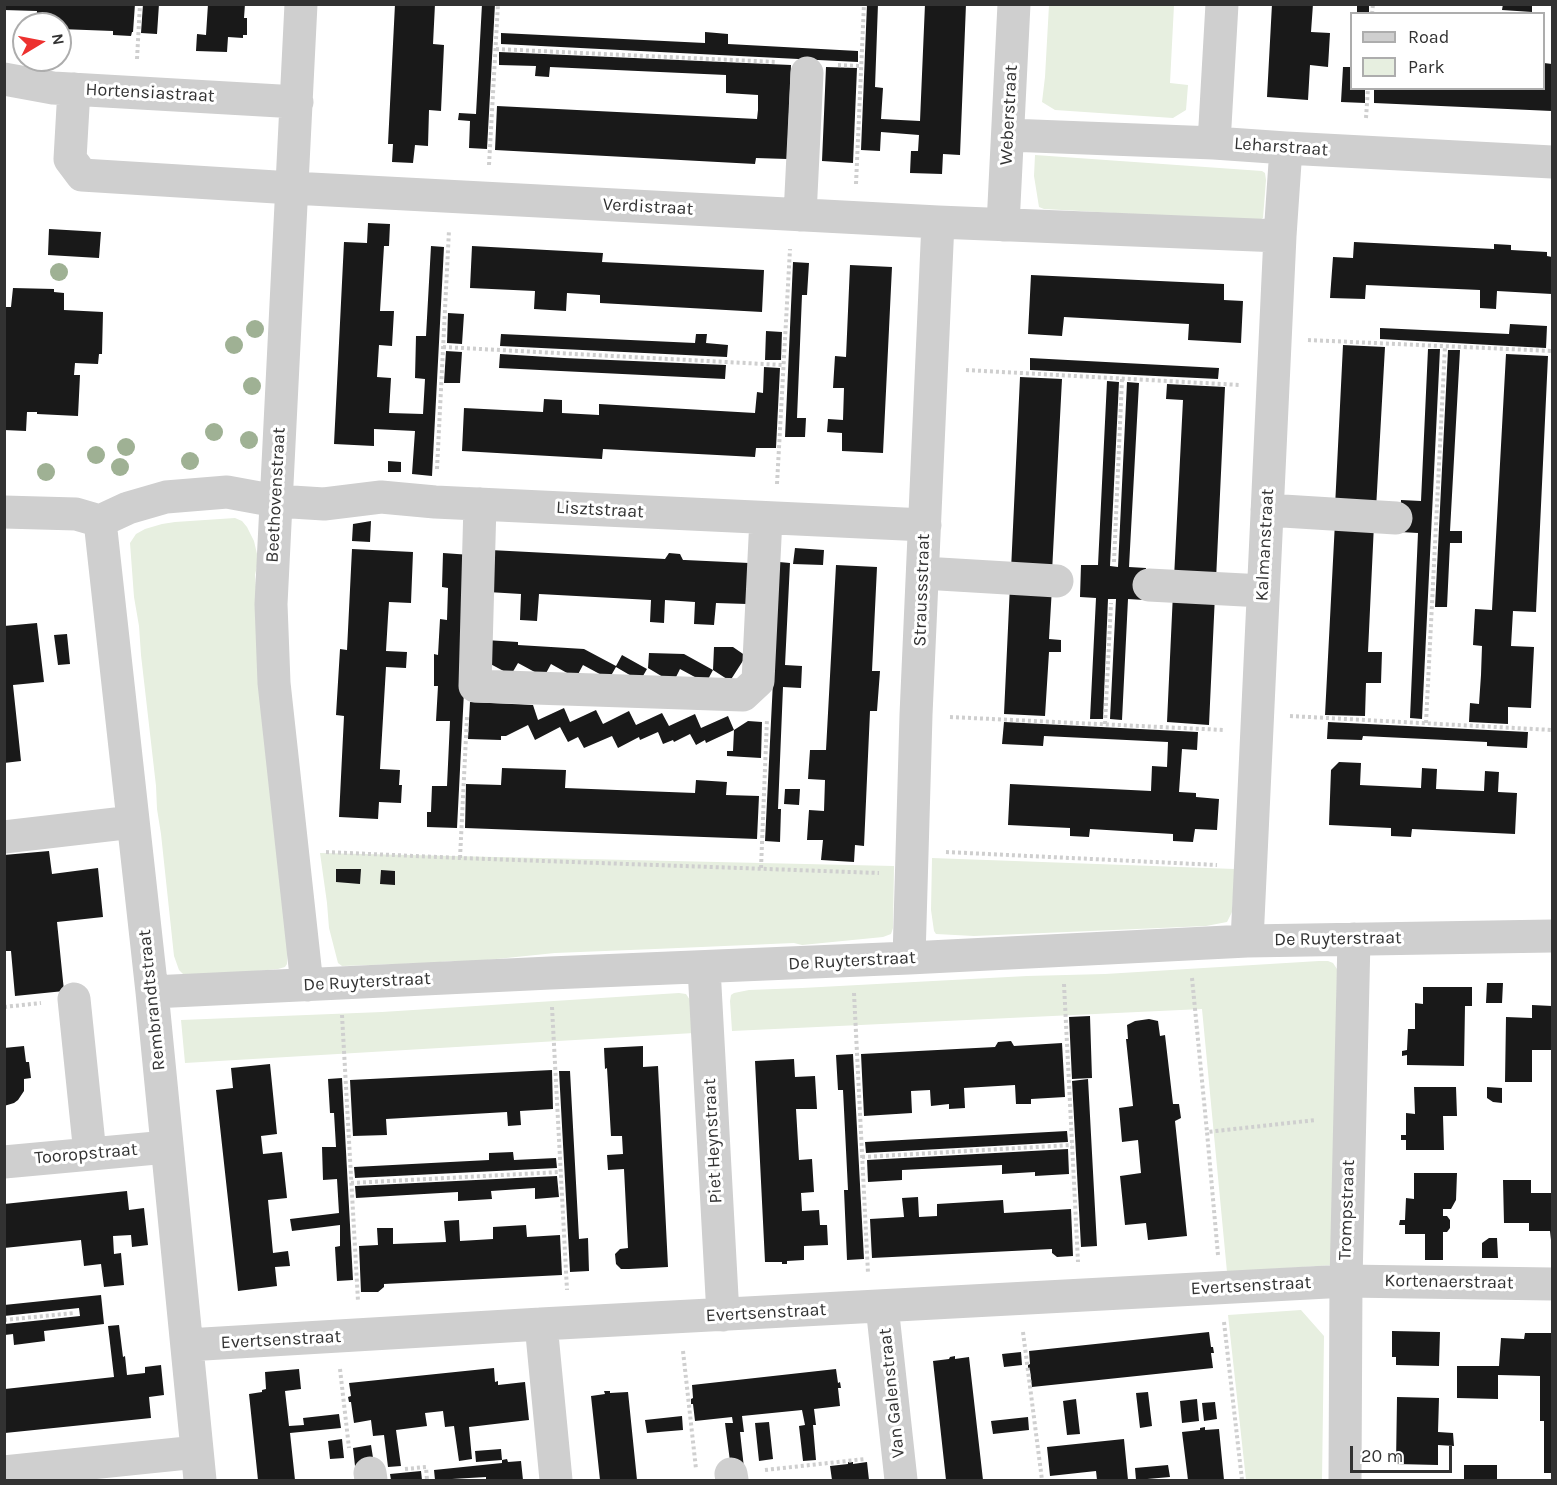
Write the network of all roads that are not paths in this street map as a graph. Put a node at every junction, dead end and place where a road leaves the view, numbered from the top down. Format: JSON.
{"nodes":[{"id":1,"x":301,"y":4,"type":"edge"},
{"id":2,"x":1014,"y":4,"type":"edge"},
{"id":3,"x":1222,"y":4,"type":"edge"},
{"id":4,"x":808,"y":67,"type":"road end"},
{"id":5,"x":4,"y":79,"type":"edge"},
{"id":6,"x":74,"y":89,"type":"junction"},
{"id":7,"x":297,"y":102,"type":"junction"},
{"id":8,"x":1008,"y":135,"type":"junction"},
{"id":9,"x":1215,"y":143,"type":"junction"},
{"id":10,"x":1286,"y":148,"type":"junction"},
{"id":11,"x":1552,"y":162,"type":"edge"},
{"id":12,"x":292,"y":188,"type":"junction"},
{"id":13,"x":796,"y":214,"type":"junction"},
{"id":14,"x":938,"y":222,"type":"junction"},
{"id":15,"x":1004,"y":225,"type":"junction"},
{"id":16,"x":1280,"y":236,"type":"junction"},
{"id":17,"x":276,"y":501,"type":"junction"},
{"id":18,"x":480,"y":504,"type":"junction"},
{"id":19,"x":1267,"y":510,"type":"junction"},
{"id":20,"x":4,"y":512,"type":"edge"},
{"id":21,"x":771,"y":518,"type":"junction"},
{"id":22,"x":1396,"y":518,"type":"dead end"},
{"id":23,"x":100,"y":521,"type":"junction"},
{"id":24,"x":925,"y":525,"type":"junction"},
{"id":25,"x":923,"y":573,"type":"junction"},
{"id":26,"x":1058,"y":581,"type":"dead end"},
{"id":27,"x":1149,"y":585,"type":"dead end"},
{"id":28,"x":1263,"y":591,"type":"junction"},
{"id":29,"x":134,"y":822,"type":"junction"},
{"id":30,"x":4,"y":837,"type":"edge"},
{"id":31,"x":1552,"y":936,"type":"edge"},
{"id":32,"x":1354,"y":939,"type":"junction"},
{"id":33,"x":1247,"y":941,"type":"junction"},
{"id":34,"x":909,"y":958,"type":"junction"},
{"id":35,"x":704,"y":968,"type":"junction"},
{"id":36,"x":307,"y":985,"type":"junction"},
{"id":37,"x":152,"y":992,"type":"junction"},
{"id":38,"x":74,"y":999,"type":"dead end"},
{"id":39,"x":167,"y":1147,"type":"junction"},
{"id":40,"x":90,"y":1154,"type":"junction"},
{"id":41,"x":4,"y":1162,"type":"edge"},
{"id":42,"x":1346,"y":1281,"type":"junction"},
{"id":43,"x":1552,"y":1284,"type":"edge"},
{"id":44,"x":876,"y":1307,"type":"junction"},
{"id":45,"x":723,"y":1315,"type":"junction"},
{"id":46,"x":555,"y":1323,"type":"junction"},
{"id":47,"x":187,"y":1345,"type":"junction"},
{"id":48,"x":198,"y":1466,"type":"edge"},
{"id":49,"x":900,"y":1468,"type":"edge"},
{"id":50,"x":4,"y":1472,"type":"edge"},
{"id":51,"x":556,"y":1480,"type":"edge"},
{"id":52,"x":1345,"y":1480,"type":"edge"}],
"edges":[{"from":1,"to":7,"type":"street","name":"Beethovenstraat"},
{"from":2,"to":8,"type":"street","name":"Weberstraat"},
{"from":3,"to":9,"type":"street"},
{"from":4,"to":13,"type":"street"},
{"from":5,"to":6,"type":"street","name":"Hortensiastraat"},
{"from":6,"to":7,"type":"street","name":"Hortensiastraat"},
{"from":6,"to":12,"type":"street","name":"Verdistraat"},
{"from":7,"to":12,"type":"street","name":"Beethovenstraat"},
{"from":8,"to":9,"type":"street","name":"Leharstraat"},
{"from":8,"to":15,"type":"street","name":"Weberstraat"},
{"from":9,"to":10,"type":"street","name":"Leharstraat"},
{"from":10,"to":11,"type":"street","name":"Leharstraat"},
{"from":10,"to":16,"type":"street","name":"Kalmanstraat"},
{"from":12,"to":13,"type":"street","name":"Verdistraat"},
{"from":12,"to":17,"type":"street","name":"Beethovenstraat"},
{"from":13,"to":14,"type":"street","name":"Verdistraat"},
{"from":14,"to":15,"type":"street","name":"Verdistraat"},
{"from":14,"to":24,"type":"street","name":"Straussstraat"},
{"from":15,"to":16,"type":"street"},
{"from":16,"to":19,"type":"street","name":"Kalmanstraat"},
{"from":17,"to":18,"type":"street","name":"Lisztstraat"},
{"from":17,"to":23,"type":"street","name":"Lisztstraat"},
{"from":17,"to":36,"type":"street","name":"Beethovenstraat"},
{"from":18,"to":21,"type":"street","name":"Lisztstraat"},
{"from":18,"to":21,"type":"street"},
{"from":19,"to":22,"type":"street"},
{"from":19,"to":28,"type":"street","name":"Kalmanstraat"},
{"from":20,"to":23,"type":"street"},
{"from":21,"to":24,"type":"street","name":"Lisztstraat"},
{"from":23,"to":29,"type":"street","name":"Rembrandtstraat"},
{"from":24,"to":25,"type":"street","name":"Straussstraat"},
{"from":25,"to":26,"type":"street"},
{"from":25,"to":34,"type":"street","name":"Straussstraat"},
{"from":27,"to":28,"type":"street"},
{"from":28,"to":33,"type":"street","name":"Kalmanstraat"},
{"from":29,"to":30,"type":"street"},
{"from":29,"to":37,"type":"street","name":"Rembrandtstraat"},
{"from":31,"to":32,"type":"street","name":"De Ruyterstraat"},
{"from":32,"to":33,"type":"street","name":"De Ruyterstraat"},
{"from":32,"to":42,"type":"street","name":"Trompstraat"},
{"from":33,"to":34,"type":"street","name":"De Ruyterstraat"},
{"from":34,"to":35,"type":"street","name":"De Ruyterstraat"},
{"from":35,"to":36,"type":"street","name":"De Ruyterstraat"},
{"from":35,"to":45,"type":"street","name":"Piet Heynstraat"},
{"from":36,"to":37,"type":"street","name":"De Ruyterstraat"},
{"from":37,"to":39,"type":"street","name":"Rembrandtstraat"},
{"from":38,"to":40,"type":"street"},
{"from":39,"to":40,"type":"street","name":"Tooropstraat"},
{"from":39,"to":47,"type":"street","name":"Rembrandtstraat"},
{"from":40,"to":41,"type":"street","name":"Tooropstraat"},
{"from":42,"to":43,"type":"street","name":"Kortenaerstraat"},
{"from":42,"to":44,"type":"street","name":"Evertsenstraat"},
{"from":42,"to":52,"type":"street","name":"Trompstraat"},
{"from":44,"to":45,"type":"street","name":"Evertsenstraat"},
{"from":44,"to":49,"type":"street","name":"Van Galenstraat"},
{"from":45,"to":46,"type":"street","name":"Evertsenstraat"},
{"from":46,"to":47,"type":"street","name":"Evertsenstraat"},
{"from":46,"to":51,"type":"street"},
{"from":47,"to":48,"type":"street","name":"Rembrandtstraat"},
{"from":48,"to":50,"type":"street"}]}
